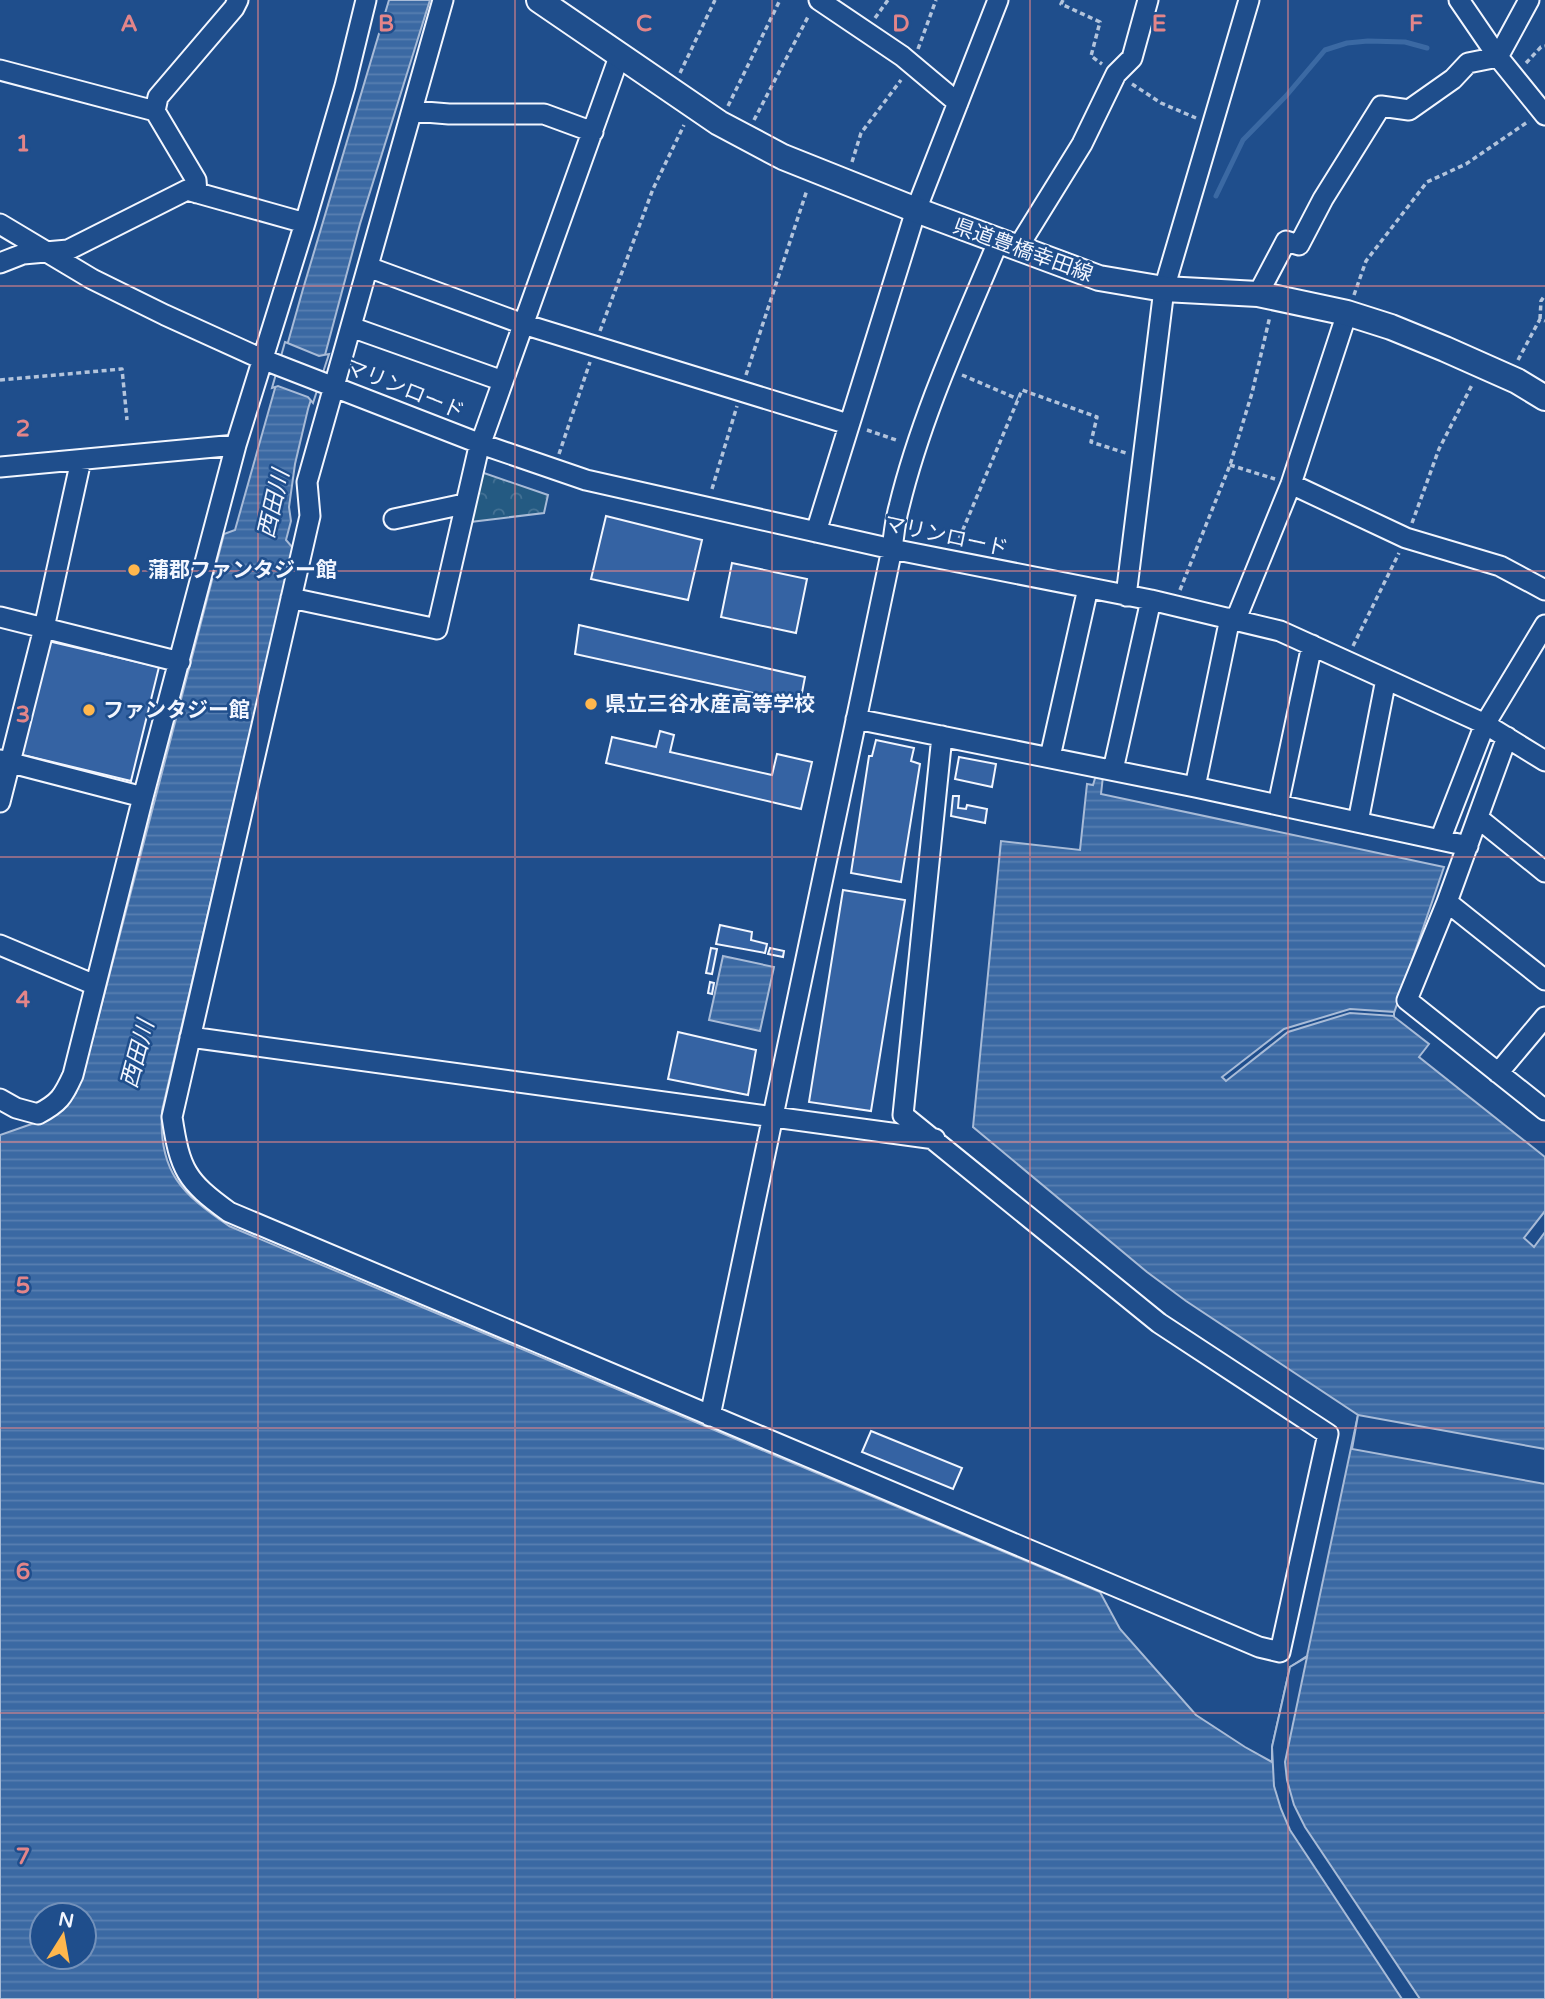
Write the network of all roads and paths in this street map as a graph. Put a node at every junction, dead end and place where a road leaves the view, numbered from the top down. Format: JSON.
{"nodes":[{"id":1,"x":238,"y":0,"type":"edge"},
{"id":2,"x":366,"y":0,"type":"edge"},
{"id":3,"x":443,"y":0,"type":"edge"},
{"id":4,"x":539,"y":0,"type":"edge"},
{"id":5,"x":715,"y":0,"type":"edge"},
{"id":6,"x":780,"y":0,"type":"edge"},
{"id":7,"x":936,"y":0,"type":"edge"},
{"id":8,"x":998,"y":0,"type":"edge"},
{"id":9,"x":1147,"y":0,"type":"edge"},
{"id":10,"x":1249,"y":0,"type":"edge"},
{"id":11,"x":1459,"y":0,"type":"edge"},
{"id":12,"x":1529,"y":0,"type":"edge"},
{"id":13,"x":816,"y":5,"type":"edge"},
{"id":14,"x":1545,"y":46,"type":"edge"},
{"id":15,"x":621,"y":54,"type":"junction"},
{"id":16,"x":1498,"y":57,"type":"junction"},
{"id":17,"x":912,"y":65,"type":"junction"},
{"id":18,"x":0,"y":70,"type":"edge"},
{"id":19,"x":1513,"y":76,"type":"junction"},
{"id":20,"x":671,"y":91,"type":"junction"},
{"id":21,"x":958,"y":103,"type":"junction"},
{"id":22,"x":693,"y":107,"type":"junction"},
{"id":23,"x":155,"y":111,"type":"junction"},
{"id":24,"x":413,"y":111,"type":"junction"},
{"id":25,"x":1544,"y":113,"type":"edge"},
{"id":26,"x":719,"y":123,"type":"junction"},
{"id":27,"x":593,"y":132,"type":"junction"},
{"id":28,"x":745,"y":137,"type":"junction"},
{"id":29,"x":814,"y":169,"type":"junction"},
{"id":30,"x":846,"y":181,"type":"junction"},
{"id":31,"x":197,"y":193,"type":"junction"},
{"id":32,"x":916,"y":210,"type":"junction"},
{"id":33,"x":305,"y":223,"type":"junction"},
{"id":34,"x":0,"y":224,"type":"edge"},
{"id":35,"x":1008,"y":246,"type":"junction"},
{"id":36,"x":47,"y":253,"type":"junction"},
{"id":37,"x":0,"y":263,"type":"edge"},
{"id":38,"x":368,"y":267,"type":"junction"},
{"id":39,"x":1164,"y":289,"type":"junction"},
{"id":40,"x":1266,"y":295,"type":"junction"},
{"id":41,"x":1545,"y":295,"type":"edge"},
{"id":42,"x":1347,"y":313,"type":"junction"},
{"id":43,"x":1543,"y":320,"type":"edge"},
{"id":44,"x":523,"y":324,"type":"junction"},
{"id":45,"x":351,"y":327,"type":"junction"},
{"id":46,"x":595,"y":345,"type":"junction"},
{"id":47,"x":266,"y":359,"type":"junction"},
{"id":48,"x":1482,"y":366,"type":"junction"},
{"id":49,"x":946,"y":368,"type":"junction"},
{"id":50,"x":1509,"y":378,"type":"junction"},
{"id":51,"x":0,"y":380,"type":"edge"},
{"id":52,"x":503,"y":381,"type":"junction"},
{"id":53,"x":330,"y":384,"type":"junction"},
{"id":54,"x":741,"y":390,"type":"junction"},
{"id":55,"x":1545,"y":398,"type":"edge"},
{"id":56,"x":1018,"y":399,"type":"junction"},
{"id":57,"x":127,"y":420,"type":"dead end"},
{"id":58,"x":848,"y":424,"type":"junction"},
{"id":59,"x":481,"y":444,"type":"junction"},
{"id":60,"x":236,"y":445,"type":"junction"},
{"id":61,"x":917,"y":447,"type":"junction"},
{"id":62,"x":1143,"y":459,"type":"junction"},
{"id":63,"x":80,"y":460,"type":"junction"},
{"id":64,"x":1230,"y":465,"type":"junction"},
{"id":65,"x":0,"y":467,"type":"edge"},
{"id":66,"x":554,"y":469,"type":"junction"},
{"id":67,"x":1291,"y":484,"type":"junction"},
{"id":68,"x":464,"y":504,"type":"junction"},
{"id":69,"x":707,"y":508,"type":"junction"},
{"id":70,"x":394,"y":519,"type":"dead end"},
{"id":71,"x":816,"y":532,"type":"junction"},
{"id":72,"x":1406,"y":538,"type":"junction"},
{"id":73,"x":892,"y":549,"type":"junction"},
{"id":74,"x":950,"y":561,"type":"junction"},
{"id":75,"x":1088,"y":588,"type":"junction"},
{"id":76,"x":1545,"y":590,"type":"edge"},
{"id":77,"x":1126,"y":596,"type":"junction"},
{"id":78,"x":291,"y":598,"type":"junction"},
{"id":79,"x":1152,"y":600,"type":"junction"},
{"id":80,"x":1174,"y":605,"type":"junction"},
{"id":81,"x":0,"y":617,"type":"edge"},
{"id":82,"x":1233,"y":619,"type":"junction"},
{"id":83,"x":1545,"y":625,"type":"edge"},
{"id":84,"x":44,"y":628,"type":"junction"},
{"id":85,"x":1312,"y":645,"type":"junction"},
{"id":86,"x":1346,"y":660,"type":"junction"},
{"id":87,"x":180,"y":662,"type":"junction"},
{"id":88,"x":1386,"y":679,"type":"junction"},
{"id":89,"x":856,"y":719,"type":"junction"},
{"id":90,"x":1485,"y":724,"type":"junction"},
{"id":91,"x":942,"y":736,"type":"junction"},
{"id":92,"x":1507,"y":737,"type":"junction"},
{"id":93,"x":1050,"y":757,"type":"junction"},
{"id":94,"x":1545,"y":761,"type":"edge"},
{"id":95,"x":5,"y":762,"type":"edge"},
{"id":96,"x":1114,"y":770,"type":"junction"},
{"id":97,"x":1195,"y":787,"type":"junction"},
{"id":98,"x":143,"y":797,"type":"junction"},
{"id":99,"x":0,"y":802,"type":"edge"},
{"id":100,"x":1278,"y":805,"type":"junction"},
{"id":101,"x":1478,"y":818,"type":"junction"},
{"id":102,"x":1358,"y":822,"type":"junction"},
{"id":103,"x":1440,"y":840,"type":"junction"},
{"id":104,"x":1468,"y":846,"type":"junction"},
{"id":105,"x":1545,"y":872,"type":"edge"},
{"id":106,"x":1447,"y":902,"type":"junction"},
{"id":107,"x":0,"y":945,"type":"edge"},
{"id":108,"x":1545,"y":980,"type":"edge"},
{"id":109,"x":95,"y":985,"type":"junction"},
{"id":110,"x":1545,"y":1017,"type":"edge"},
{"id":111,"x":190,"y":1037,"type":"junction"},
{"id":112,"x":1498,"y":1073,"type":"junction"},
{"id":113,"x":0,"y":1099,"type":"edge"},
{"id":114,"x":1545,"y":1110,"type":"edge"},
{"id":115,"x":774,"y":1117,"type":"junction"},
{"id":116,"x":936,"y":1139,"type":"junction"},
{"id":117,"x":710,"y":1416,"type":"junction"}],
"edges":[{"from":1,"to":23,"type":"street"},
{"from":2,"to":33,"type":"street"},
{"from":3,"to":24,"type":"street"},
{"from":4,"to":15,"type":"main road","name":"県道豊橋幸田線"},
{"from":5,"to":20,"type":"path"},
{"from":6,"to":26,"type":"path"},
{"from":7,"to":17,"type":"path"},
{"from":8,"to":21,"type":"street"},
{"from":9,"to":35,"type":"street"},
{"from":10,"to":39,"type":"street"},
{"from":11,"to":16,"type":"street"},
{"from":12,"to":16,"type":"street"},
{"from":13,"to":17,"type":"street"},
{"from":13,"to":28,"type":"path"},
{"from":14,"to":19,"type":"path"},
{"from":15,"to":20,"type":"main road","name":"県道豊橋幸田線"},
{"from":15,"to":27,"type":"street"},
{"from":16,"to":19,"type":"street"},
{"from":16,"to":40,"type":"street"},
{"from":17,"to":21,"type":"street"},
{"from":17,"to":30,"type":"path"},
{"from":18,"to":23,"type":"street"},
{"from":19,"to":25,"type":"street"},
{"from":20,"to":22,"type":"main road","name":"県道豊橋幸田線"},
{"from":21,"to":32,"type":"street"},
{"from":22,"to":26,"type":"main road","name":"県道豊橋幸田線"},
{"from":22,"to":46,"type":"path"},
{"from":23,"to":31,"type":"street"},
{"from":24,"to":27,"type":"street"},
{"from":24,"to":38,"type":"street"},
{"from":25,"to":42,"type":"path"},
{"from":26,"to":28,"type":"main road","name":"県道豊橋幸田線"},
{"from":27,"to":44,"type":"street"},
{"from":28,"to":29,"type":"main road","name":"県道豊橋幸田線"},
{"from":29,"to":30,"type":"main road","name":"県道豊橋幸田線"},
{"from":29,"to":54,"type":"path"},
{"from":30,"to":32,"type":"main road","name":"県道豊橋幸田線"},
{"from":31,"to":33,"type":"street"},
{"from":31,"to":36,"type":"street"},
{"from":32,"to":35,"type":"main road","name":"県道豊橋幸田線"},
{"from":32,"to":58,"type":"street"},
{"from":33,"to":47,"type":"street"},
{"from":34,"to":36,"type":"street"},
{"from":35,"to":39,"type":"main road","name":"県道豊橋幸田線"},
{"from":35,"to":49,"type":"street"},
{"from":36,"to":37,"type":"street"},
{"from":36,"to":47,"type":"street"},
{"from":38,"to":44,"type":"street"},
{"from":38,"to":45,"type":"street"},
{"from":39,"to":40,"type":"main road","name":"県道豊橋幸田線"},
{"from":39,"to":62,"type":"street"},
{"from":40,"to":42,"type":"main road","name":"県道豊橋幸田線"},
{"from":40,"to":64,"type":"path"},
{"from":41,"to":43,"type":"path"},
{"from":42,"to":48,"type":"main road","name":"県道豊橋幸田線"},
{"from":42,"to":67,"type":"street"},
{"from":43,"to":50,"type":"path"},
{"from":44,"to":46,"type":"street"},
{"from":44,"to":52,"type":"street"},
{"from":45,"to":52,"type":"street"},
{"from":45,"to":53,"type":"street"},
{"from":46,"to":54,"type":"street"},
{"from":46,"to":66,"type":"path"},
{"from":47,"to":53,"type":"street","name":"マリンロード"},
{"from":47,"to":60,"type":"street"},
{"from":48,"to":50,"type":"main road","name":"県道豊橋幸田線"},
{"from":48,"to":72,"type":"path"},
{"from":49,"to":56,"type":"path"},
{"from":49,"to":61,"type":"street"},
{"from":50,"to":55,"type":"main road","name":"県道豊橋幸田線"},
{"from":51,"to":57,"type":"path"},
{"from":52,"to":59,"type":"street"},
{"from":53,"to":59,"type":"street","name":"マリンロード"},
{"from":53,"to":78,"type":"street"},
{"from":54,"to":58,"type":"street"},
{"from":54,"to":69,"type":"path"},
{"from":56,"to":62,"type":"path"},
{"from":56,"to":74,"type":"path"},
{"from":58,"to":61,"type":"path"},
{"from":58,"to":71,"type":"street"},
{"from":59,"to":66,"type":"street","name":"マリンロード"},
{"from":59,"to":68,"type":"street"},
{"from":60,"to":63,"type":"street"},
{"from":60,"to":87,"type":"street"},
{"from":61,"to":73,"type":"street"},
{"from":62,"to":77,"type":"street"},
{"from":63,"to":65,"type":"street"},
{"from":63,"to":84,"type":"street"},
{"from":64,"to":67,"type":"path"},
{"from":64,"to":80,"type":"path"},
{"from":66,"to":69,"type":"street","name":"マリンロード"},
{"from":67,"to":72,"type":"street"},
{"from":67,"to":82,"type":"street"},
{"from":68,"to":70,"type":"street"},
{"from":68,"to":78,"type":"street"},
{"from":69,"to":71,"type":"street","name":"マリンロード"},
{"from":71,"to":73,"type":"street","name":"マリンロード"},
{"from":72,"to":76,"type":"street"},
{"from":72,"to":86,"type":"path"},
{"from":73,"to":74,"type":"street","name":"マリンロード"},
{"from":73,"to":89,"type":"street"},
{"from":74,"to":75,"type":"street","name":"マリンロード"},
{"from":75,"to":77,"type":"street","name":"マリンロード"},
{"from":75,"to":93,"type":"street"},
{"from":77,"to":79,"type":"street","name":"マリンロード"},
{"from":78,"to":111,"type":"street"},
{"from":79,"to":80,"type":"street","name":"マリンロード"},
{"from":79,"to":96,"type":"street"},
{"from":80,"to":82,"type":"street","name":"マリンロード"},
{"from":81,"to":84,"type":"street"},
{"from":82,"to":85,"type":"street","name":"マリンロード"},
{"from":82,"to":97,"type":"street"},
{"from":83,"to":90,"type":"street"},
{"from":84,"to":87,"type":"street"},
{"from":84,"to":95,"type":"street"},
{"from":85,"to":86,"type":"street","name":"マリンロード"},
{"from":85,"to":100,"type":"street"},
{"from":86,"to":88,"type":"street","name":"マリンロード"},
{"from":87,"to":98,"type":"street"},
{"from":88,"to":90,"type":"street","name":"マリンロード"},
{"from":88,"to":102,"type":"street"},
{"from":89,"to":91,"type":"street"},
{"from":89,"to":115,"type":"street"},
{"from":90,"to":92,"type":"street","name":"マリンロード"},
{"from":90,"to":103,"type":"street"},
{"from":91,"to":93,"type":"street"},
{"from":91,"to":116,"type":"street"},
{"from":92,"to":94,"type":"street","name":"マリンロード"},
{"from":92,"to":101,"type":"street"},
{"from":93,"to":96,"type":"street"},
{"from":95,"to":98,"type":"street"},
{"from":95,"to":99,"type":"street"},
{"from":96,"to":97,"type":"street"},
{"from":97,"to":100,"type":"street"},
{"from":98,"to":109,"type":"street"},
{"from":100,"to":102,"type":"street"},
{"from":101,"to":104,"type":"street"},
{"from":101,"to":105,"type":"street"},
{"from":102,"to":103,"type":"street"},
{"from":103,"to":104,"type":"street"},
{"from":104,"to":106,"type":"street"},
{"from":106,"to":108,"type":"street"},
{"from":106,"to":112,"type":"street"},
{"from":107,"to":109,"type":"street"},
{"from":109,"to":113,"type":"street"},
{"from":110,"to":112,"type":"street"},
{"from":111,"to":115,"type":"street"},
{"from":111,"to":117,"type":"street"},
{"from":112,"to":114,"type":"street"},
{"from":115,"to":116,"type":"street"},
{"from":115,"to":117,"type":"street"},
{"from":116,"to":117,"type":"street"}]}
